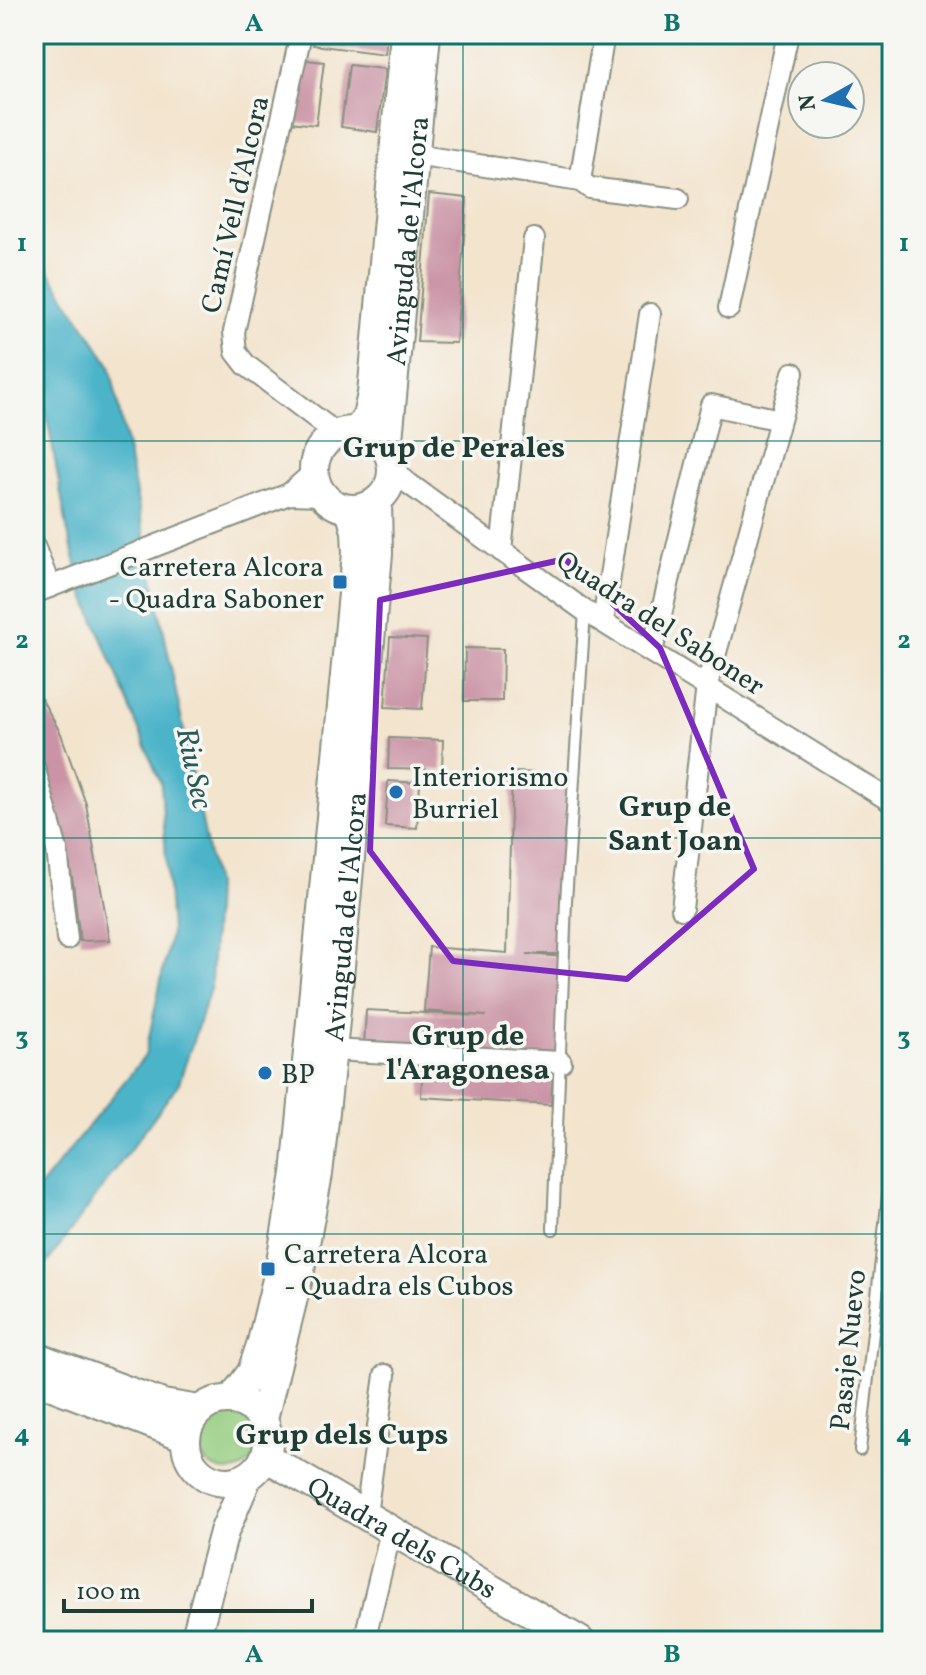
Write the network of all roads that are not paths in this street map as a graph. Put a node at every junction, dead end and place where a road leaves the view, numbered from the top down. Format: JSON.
{"nodes":[{"id":1,"x":301,"y":34,"type":"edge"},
{"id":2,"x":405,"y":34,"type":"edge"},
{"id":3,"x":426,"y":34,"type":"edge"},
{"id":4,"x":604,"y":34,"type":"edge"},
{"id":5,"x":788,"y":34,"type":"edge"},
{"id":6,"x":415,"y":155,"type":"junction"},
{"id":7,"x":580,"y":181,"type":"junction"},
{"id":8,"x":678,"y":199,"type":"dead end"},
{"id":9,"x":534,"y":239,"type":"dead end"},
{"id":10,"x":729,"y":308,"type":"dead end"},
{"id":11,"x":650,"y":314,"type":"dead end"},
{"id":12,"x":793,"y":373,"type":"dead end"},
{"id":13,"x":780,"y":420,"type":"junction"},
{"id":14,"x":347,"y":432,"type":"junction"},
{"id":15,"x":390,"y":477,"type":"junction"},
{"id":16,"x":318,"y":483,"type":"junction"},
{"id":17,"x":350,"y":510,"type":"junction"},
{"id":18,"x":34,"y":546,"type":"edge"},
{"id":19,"x":501,"y":551,"type":"junction"},
{"id":20,"x":42,"y":590,"type":"edge"},
{"id":21,"x":585,"y":611,"type":"junction"},
{"id":22,"x":603,"y":622,"type":"junction"},
{"id":23,"x":652,"y":652,"type":"junction"},
{"id":24,"x":707,"y":685,"type":"junction"},
{"id":25,"x":34,"y":767,"type":"edge"},
{"id":26,"x":892,"y":802,"type":"edge"},
{"id":27,"x":682,"y":909,"type":"dead end"},
{"id":28,"x":67,"y":939,"type":"dead end"},
{"id":29,"x":331,"y":1050,"type":"junction"},
{"id":30,"x":561,"y":1062,"type":"junction"},
{"id":31,"x":892,"y":1160,"type":"edge"},
{"id":32,"x":553,"y":1229,"type":"dead end"},
{"id":33,"x":34,"y":1356,"type":"edge"},
{"id":34,"x":385,"y":1375,"type":"dead end"},
{"id":35,"x":34,"y":1379,"type":"edge"},
{"id":36,"x":232,"y":1399,"type":"junction"},
{"id":37,"x":200,"y":1410,"type":"junction"},
{"id":38,"x":263,"y":1419,"type":"junction"},
{"id":39,"x":186,"y":1437,"type":"junction"},
{"id":40,"x":860,"y":1450,"type":"dead end"},
{"id":41,"x":266,"y":1457,"type":"junction"},
{"id":42,"x":247,"y":1478,"type":"junction"},
{"id":43,"x":219,"y":1482,"type":"junction"},
{"id":44,"x":366,"y":1515,"type":"junction"},
{"id":45,"x":391,"y":1531,"type":"junction"},
{"id":46,"x":224,"y":1532,"type":"junction"},
{"id":47,"x":195,"y":1641,"type":"edge"},
{"id":48,"x":364,"y":1641,"type":"edge"},
{"id":49,"x":580,"y":1641,"type":"edge"}],
"edges":[{"from":1,"to":14,"type":"street","name":"Camí Vell d'Alcora"},
{"from":2,"to":14,"type":"main road","name":"Avinguda de l'Alcora"},
{"from":3,"to":6,"type":"main road","name":"Avinguda de l'Alcora"},
{"from":4,"to":7,"type":"street"},
{"from":5,"to":10,"type":"street"},
{"from":6,"to":7,"type":"street"},
{"from":6,"to":15,"type":"main road","name":"Avinguda de l'Alcora"},
{"from":7,"to":8,"type":"street"},
{"from":9,"to":19,"type":"street"},
{"from":11,"to":22,"type":"street"},
{"from":12,"to":13,"type":"street"},
{"from":13,"to":23,"type":"street"},
{"from":13,"to":24,"type":"street"},
{"from":14,"to":15,"type":"main road"},
{"from":14,"to":16,"type":"main road"},
{"from":15,"to":17,"type":"main road"},
{"from":15,"to":19,"type":"street","name":"Quadra del Saboner"},
{"from":15,"to":29,"type":"main road","name":"Avinguda de l'Alcora"},
{"from":16,"to":17,"type":"main road"},
{"from":16,"to":20,"type":"street"},
{"from":17,"to":36,"type":"main road","name":"Avinguda de l'Alcora"},
{"from":18,"to":20,"type":"street"},
{"from":19,"to":21,"type":"street","name":"Quadra del Saboner"},
{"from":21,"to":22,"type":"street","name":"Quadra del Saboner"},
{"from":21,"to":30,"type":"lane"},
{"from":22,"to":23,"type":"street","name":"Quadra del Saboner"},
{"from":23,"to":24,"type":"street","name":"Quadra del Saboner"},
{"from":24,"to":26,"type":"street","name":"Quadra del Saboner"},
{"from":24,"to":27,"type":"street"},
{"from":25,"to":28,"type":"street"},
{"from":29,"to":30,"type":"street"},
{"from":29,"to":38,"type":"main road","name":"Avinguda de l'Alcora"},
{"from":30,"to":32,"type":"lane"},
{"from":31,"to":40,"type":"lane","name":"Pasaje Nuevo"},
{"from":33,"to":37,"type":"main road"},
{"from":34,"to":44,"type":"street"},
{"from":35,"to":39,"type":"main road"},
{"from":36,"to":37,"type":"main road"},
{"from":36,"to":38,"type":"main road"},
{"from":37,"to":39,"type":"main road"},
{"from":38,"to":41,"type":"main road"},
{"from":39,"to":43,"type":"main road"},
{"from":41,"to":42,"type":"main road"},
{"from":41,"to":44,"type":"main road","name":"Quadra dels Cubs"},
{"from":42,"to":43,"type":"main road"},
{"from":42,"to":46,"type":"main road"},
{"from":43,"to":46,"type":"main road"},
{"from":44,"to":45,"type":"main road","name":"Quadra dels Cubs"},
{"from":45,"to":48,"type":"street"},
{"from":45,"to":49,"type":"main road","name":"Quadra dels Cubs"},
{"from":46,"to":47,"type":"main road"}]}
